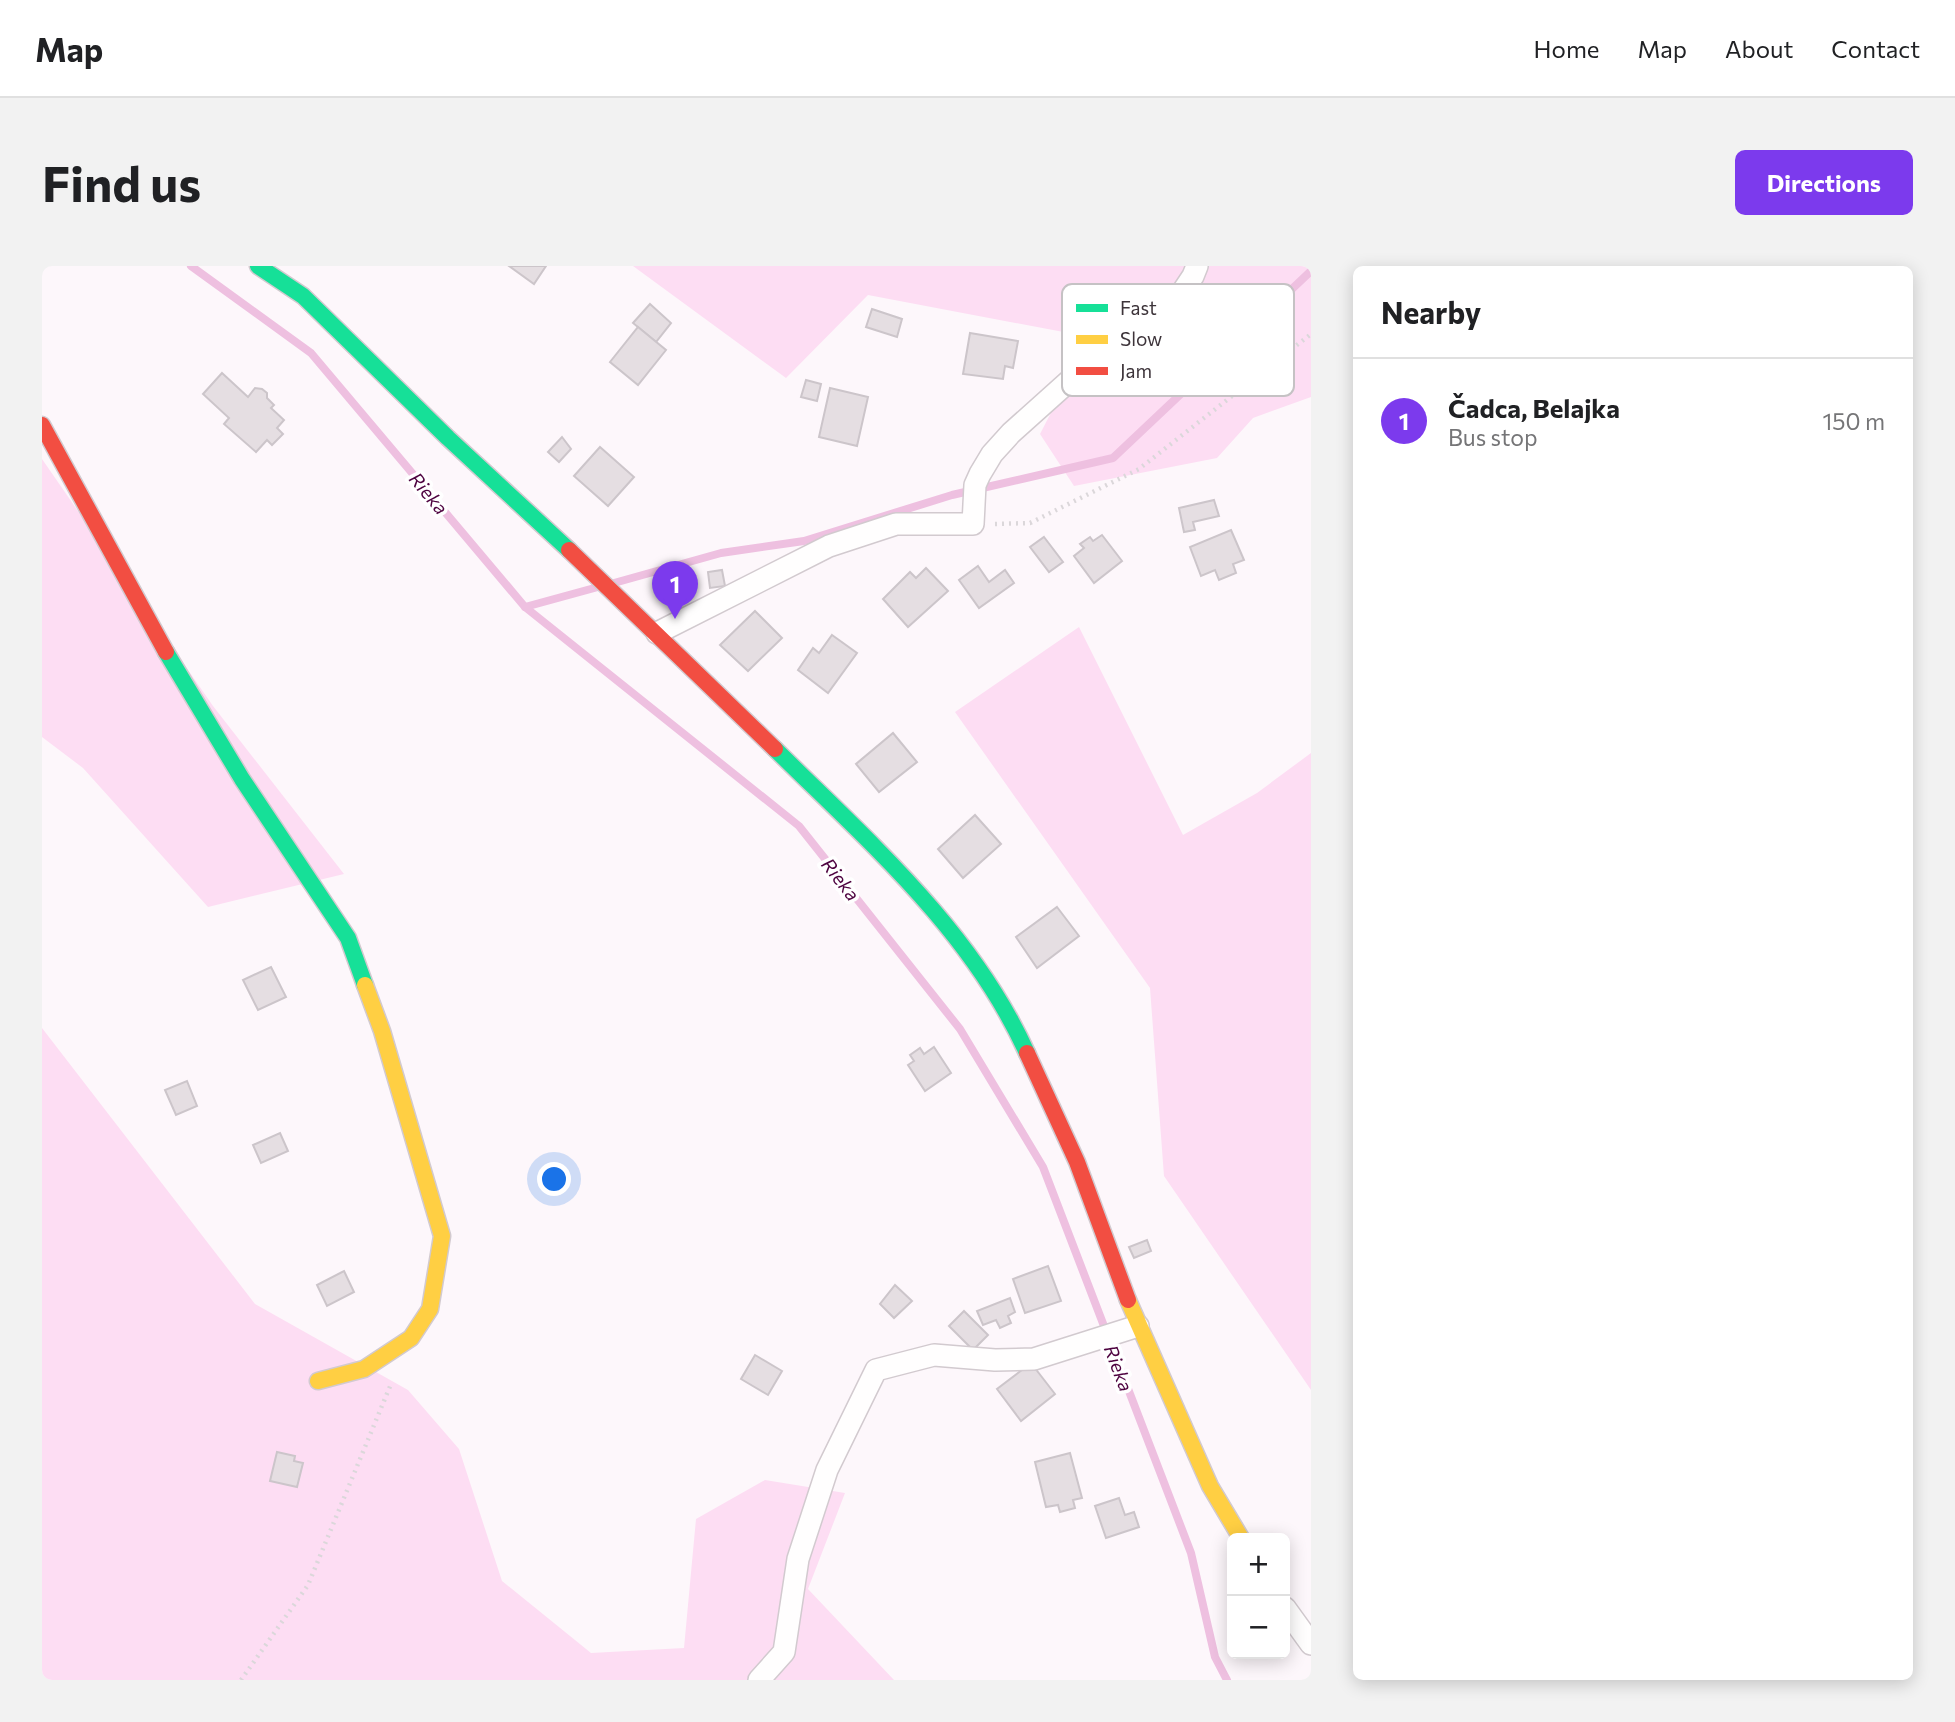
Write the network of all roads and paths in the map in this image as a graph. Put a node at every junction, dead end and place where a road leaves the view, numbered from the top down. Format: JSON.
{"nodes":[{"id":1,"x":258,"y":266,"type":"edge"},
{"id":2,"x":1197,"y":266,"type":"edge"},
{"id":3,"x":1187,"y":284,"type":"edge"},
{"id":4,"x":1311,"y":334,"type":"edge"},
{"id":5,"x":1294,"y":347,"type":"edge"},
{"id":6,"x":1062,"y":387,"type":"edge"},
{"id":7,"x":1232,"y":396,"type":"edge"},
{"id":8,"x":42,"y":425,"type":"edge"},
{"id":9,"x":974,"y":505,"type":"junction"},
{"id":10,"x":657,"y":633,"type":"junction"},
{"id":11,"x":1138,"y":1326,"type":"junction"},
{"id":12,"x":395,"y":1376,"type":"dead end"},
{"id":13,"x":318,"y":1381,"type":"dead end"},
{"id":14,"x":1238,"y":1533,"type":"edge"},
{"id":15,"x":1290,"y":1615,"type":"edge"},
{"id":16,"x":1311,"y":1644,"type":"edge"},
{"id":17,"x":241,"y":1680,"type":"edge"},
{"id":18,"x":759,"y":1680,"type":"edge"}],
"edges":[{"from":1,"to":10,"type":"street"},
{"from":2,"to":3,"type":"street"},
{"from":4,"to":5,"type":"path"},
{"from":6,"to":9,"type":"street"},
{"from":7,"to":9,"type":"path"},
{"from":8,"to":13,"type":"street"},
{"from":9,"to":10,"type":"street"},
{"from":10,"to":11,"type":"street"},
{"from":11,"to":14,"type":"street"},
{"from":11,"to":18,"type":"street"},
{"from":12,"to":17,"type":"path"},
{"from":15,"to":16,"type":"street"}]}
